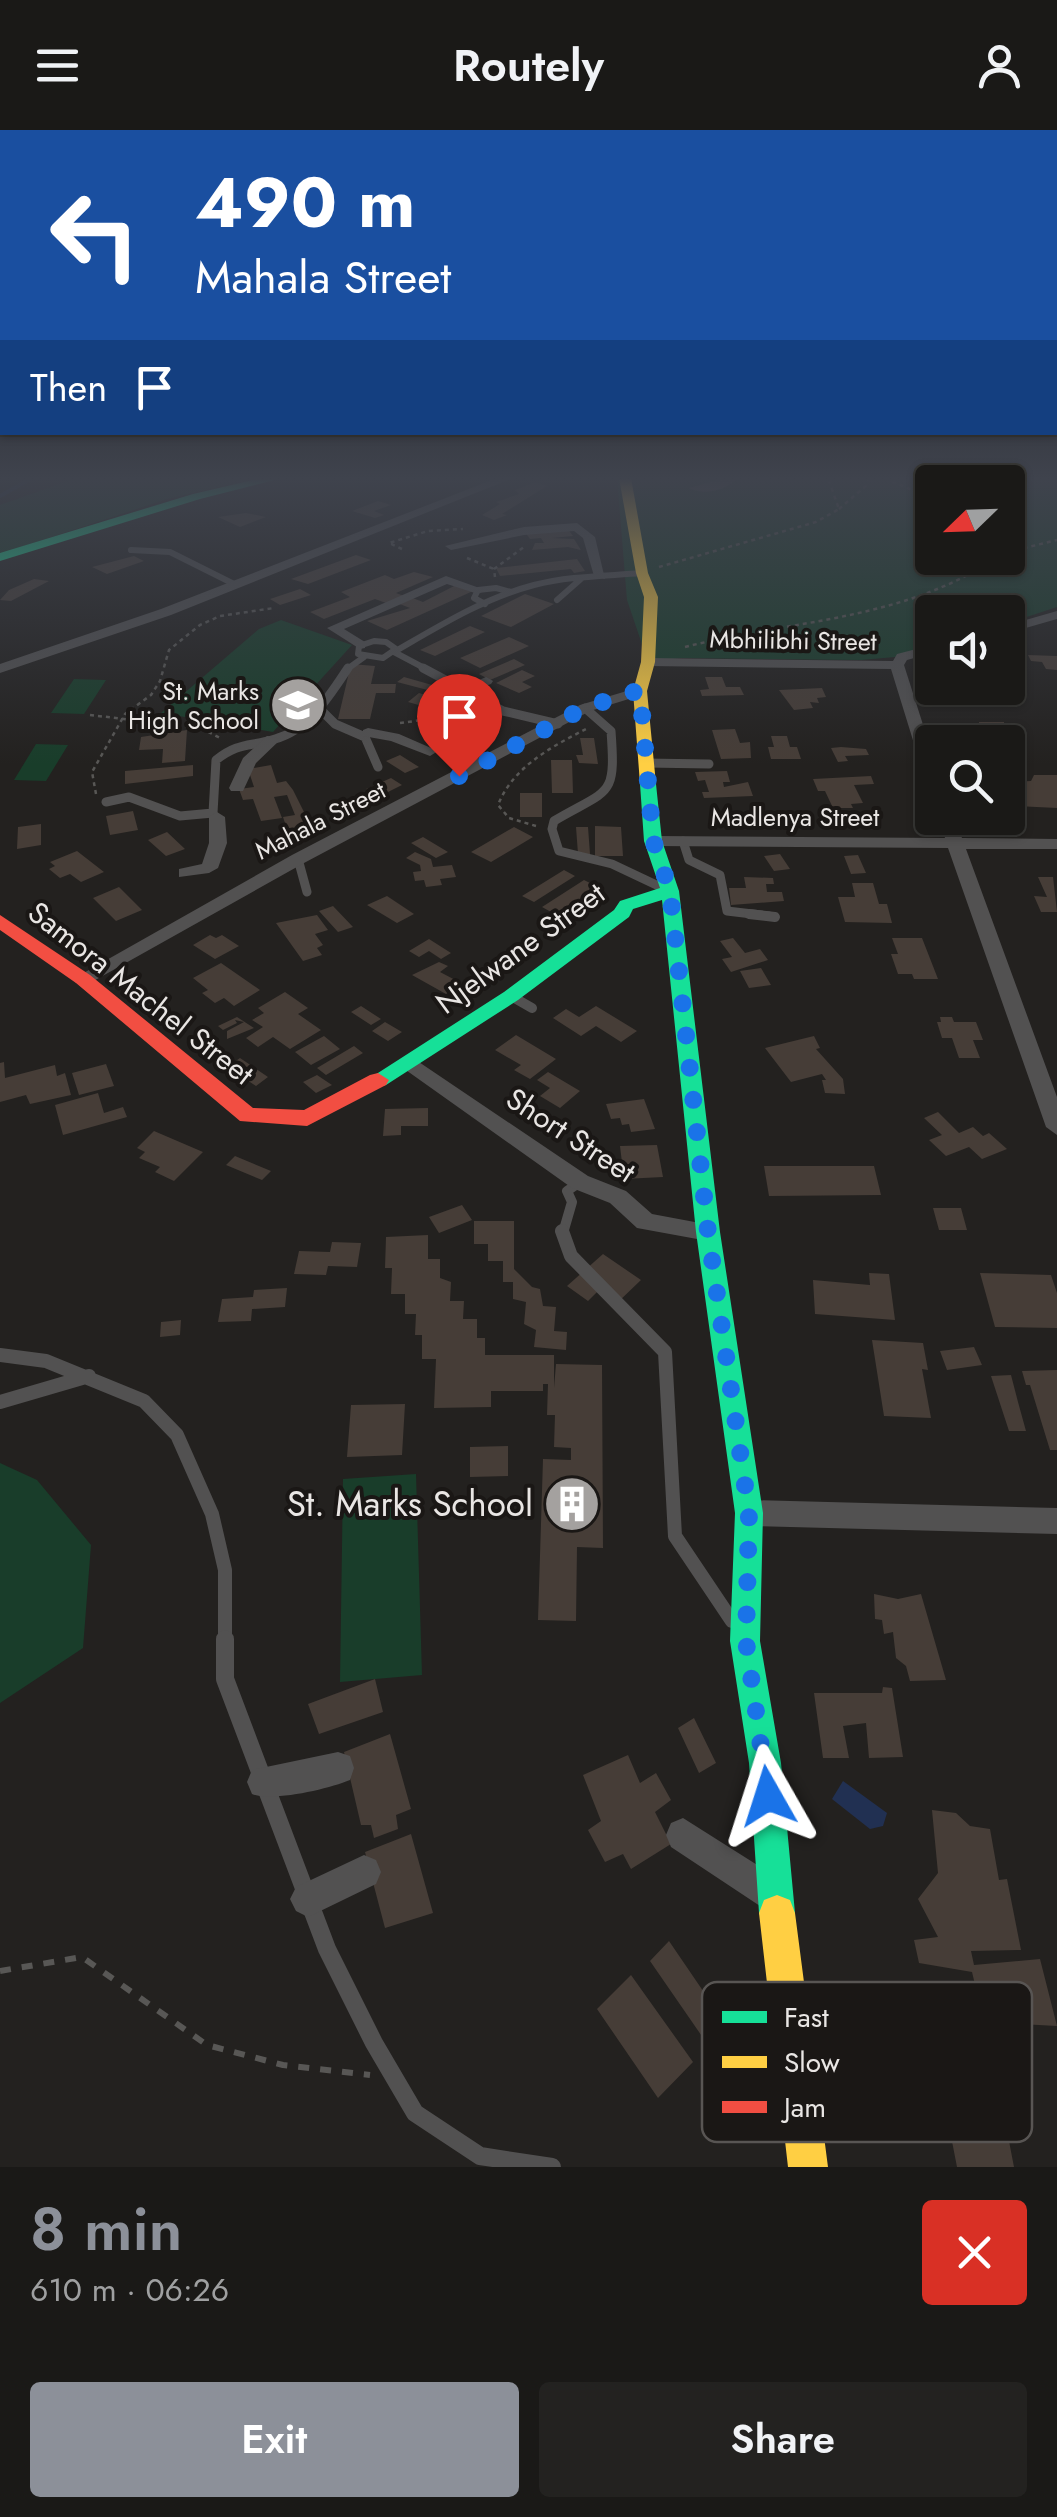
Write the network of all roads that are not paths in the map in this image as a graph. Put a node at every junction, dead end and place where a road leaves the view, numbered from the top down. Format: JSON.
{"nodes":[{"id":1,"x":212,"y":573,"type":"edge"},
{"id":2,"x":262,"y":573,"type":"edge"},
{"id":3,"x":599,"y":573,"type":"edge"},
{"id":4,"x":628,"y":573,"type":"edge"},
{"id":5,"x":648,"y":573,"type":"edge"},
{"id":6,"x":600,"y":576,"type":"junction"},
{"id":7,"x":582,"y":578,"type":"junction"},
{"id":8,"x":234,"y":584,"type":"junction"},
{"id":9,"x":511,"y":592,"type":"junction"},
{"id":10,"x":484,"y":594,"type":"junction"},
{"id":11,"x":556,"y":600,"type":"dead end"},
{"id":12,"x":1057,"y":615,"type":"edge"},
{"id":13,"x":1025,"y":623,"type":"edge"},
{"id":14,"x":362,"y":651,"type":"junction"},
{"id":15,"x":394,"y":652,"type":"junction"},
{"id":16,"x":915,"y":654,"type":"edge"},
{"id":17,"x":648,"y":662,"type":"junction"},
{"id":18,"x":896,"y":664,"type":"junction"},
{"id":19,"x":0,"y":670,"type":"edge"},
{"id":20,"x":486,"y":680,"type":"dead end"},
{"id":21,"x":463,"y":690,"type":"junction"},
{"id":22,"x":640,"y":690,"type":"junction"},
{"id":23,"x":584,"y":708,"type":"junction"},
{"id":24,"x":320,"y":709,"type":"junction"},
{"id":25,"x":558,"y":724,"type":"junction"},
{"id":26,"x":916,"y":725,"type":"edge"},
{"id":27,"x":368,"y":733,"type":"road end"},
{"id":28,"x":273,"y":740,"type":"junction"},
{"id":29,"x":430,"y":750,"type":"dead end"},
{"id":30,"x":646,"y":763,"type":"junction"},
{"id":31,"x":709,"y":764,"type":"dead end"},
{"id":32,"x":378,"y":767,"type":"dead end"},
{"id":33,"x":237,"y":788,"type":"dead end"},
{"id":34,"x":103,"y":802,"type":"road end"},
{"id":35,"x":217,"y":817,"type":"dead end"},
{"id":36,"x":952,"y":835,"type":"edge"},
{"id":37,"x":653,"y":840,"type":"junction"},
{"id":38,"x":682,"y":841,"type":"junction"},
{"id":39,"x":954,"y":842,"type":"junction"},
{"id":40,"x":1057,"y":844,"type":"edge"},
{"id":41,"x":298,"y":859,"type":"junction"},
{"id":42,"x":185,"y":873,"type":"dead end"},
{"id":43,"x":670,"y":891,"type":"junction"},
{"id":44,"x":307,"y":892,"type":"dead end"},
{"id":45,"x":775,"y":917,"type":"dead end"},
{"id":46,"x":0,"y":921,"type":"edge"},
{"id":47,"x":83,"y":979,"type":"junction"},
{"id":48,"x":410,"y":1063,"type":"junction"},
{"id":49,"x":1057,"y":1128,"type":"edge"},
{"id":50,"x":580,"y":1182,"type":"junction"},
{"id":51,"x":708,"y":1232,"type":"junction"},
{"id":52,"x":0,"y":1355,"type":"edge"},
{"id":53,"x":89,"y":1376,"type":"junction"},
{"id":54,"x":0,"y":1402,"type":"edge"},
{"id":55,"x":749,"y":1513,"type":"junction"},
{"id":56,"x":1057,"y":1521,"type":"edge"},
{"id":57,"x":746,"y":1641,"type":"junction"},
{"id":58,"x":338,"y":1768,"type":"dead end"},
{"id":59,"x":264,"y":1782,"type":"junction"},
{"id":60,"x":684,"y":1836,"type":"dead end"},
{"id":61,"x":364,"y":1872,"type":"dead end"},
{"id":62,"x":776,"y":1895,"type":"junction"},
{"id":63,"x":308,"y":1899,"type":"junction"},
{"id":64,"x":785,"y":1982,"type":"edge"},
{"id":65,"x":805,"y":2142,"type":"edge"},
{"id":66,"x":552,"y":2167,"type":"edge"},
{"id":67,"x":808,"y":2167,"type":"edge"}],
"edges":[{"from":1,"to":8,"type":"lane"},
{"from":2,"to":8,"type":"street"},
{"from":3,"to":6,"type":"street"},
{"from":4,"to":6,"type":"lane"},
{"from":5,"to":17,"type":"street"},
{"from":6,"to":7,"type":"lane"},
{"from":7,"to":9,"type":"lane"},
{"from":7,"to":11,"type":"lane"},
{"from":8,"to":19,"type":"street"},
{"from":9,"to":10,"type":"lane"},
{"from":9,"to":10,"type":"lane"},
{"from":10,"to":14,"type":"street"},
{"from":10,"to":15,"type":"lane"},
{"from":12,"to":13,"type":"street"},
{"from":14,"to":15,"type":"lane"},
{"from":14,"to":15,"type":"lane"},
{"from":14,"to":24,"type":"lane"},
{"from":15,"to":21,"type":"lane"},
{"from":16,"to":18,"type":"street","name":"Mbhilibhi Street"},
{"from":17,"to":18,"type":"street","name":"Mbhilibhi Street"},
{"from":17,"to":22,"type":"street"},
{"from":18,"to":26,"type":"street"},
{"from":20,"to":21,"type":"street"},
{"from":21,"to":25,"type":"lane"},
{"from":22,"to":23,"type":"street","name":"Mahala Street"},
{"from":22,"to":30,"type":"street"},
{"from":23,"to":25,"type":"street","name":"Mahala Street"},
{"from":23,"to":43,"type":"lane"},
{"from":24,"to":28,"type":"lane"},
{"from":24,"to":32,"type":"lane"},
{"from":25,"to":41,"type":"street","name":"Mahala Street"},
{"from":27,"to":29,"type":"street"},
{"from":28,"to":33,"type":"street"},
{"from":28,"to":34,"type":"lane"},
{"from":30,"to":31,"type":"lane"},
{"from":30,"to":37,"type":"street"},
{"from":35,"to":42,"type":"street"},
{"from":36,"to":39,"type":"street"},
{"from":37,"to":38,"type":"street","name":"Madlenya Street"},
{"from":37,"to":43,"type":"street"},
{"from":38,"to":39,"type":"street","name":"Madlenya Street"},
{"from":38,"to":45,"type":"lane"},
{"from":39,"to":40,"type":"street","name":"Madlenya Street"},
{"from":39,"to":49,"type":"street"},
{"from":41,"to":44,"type":"lane"},
{"from":41,"to":47,"type":"street","name":"Mahala Street"},
{"from":43,"to":48,"type":"street","name":"Njelwane Street"},
{"from":43,"to":51,"type":"street"},
{"from":46,"to":47,"type":"street","name":"Samora Machel Street"},
{"from":47,"to":48,"type":"street","name":"Samora Machel Street"},
{"from":48,"to":50,"type":"street","name":"Short Street"},
{"from":50,"to":51,"type":"street","name":"Short Street"},
{"from":50,"to":57,"type":"lane"},
{"from":51,"to":55,"type":"street"},
{"from":52,"to":53,"type":"lane"},
{"from":53,"to":54,"type":"lane"},
{"from":53,"to":59,"type":"lane"},
{"from":55,"to":56,"type":"street"},
{"from":55,"to":57,"type":"street"},
{"from":57,"to":62,"type":"street"},
{"from":58,"to":59,"type":"street"},
{"from":59,"to":63,"type":"lane"},
{"from":60,"to":62,"type":"street"},
{"from":61,"to":63,"type":"street"},
{"from":62,"to":64,"type":"street"},
{"from":63,"to":66,"type":"lane"},
{"from":65,"to":67,"type":"street"}]}
